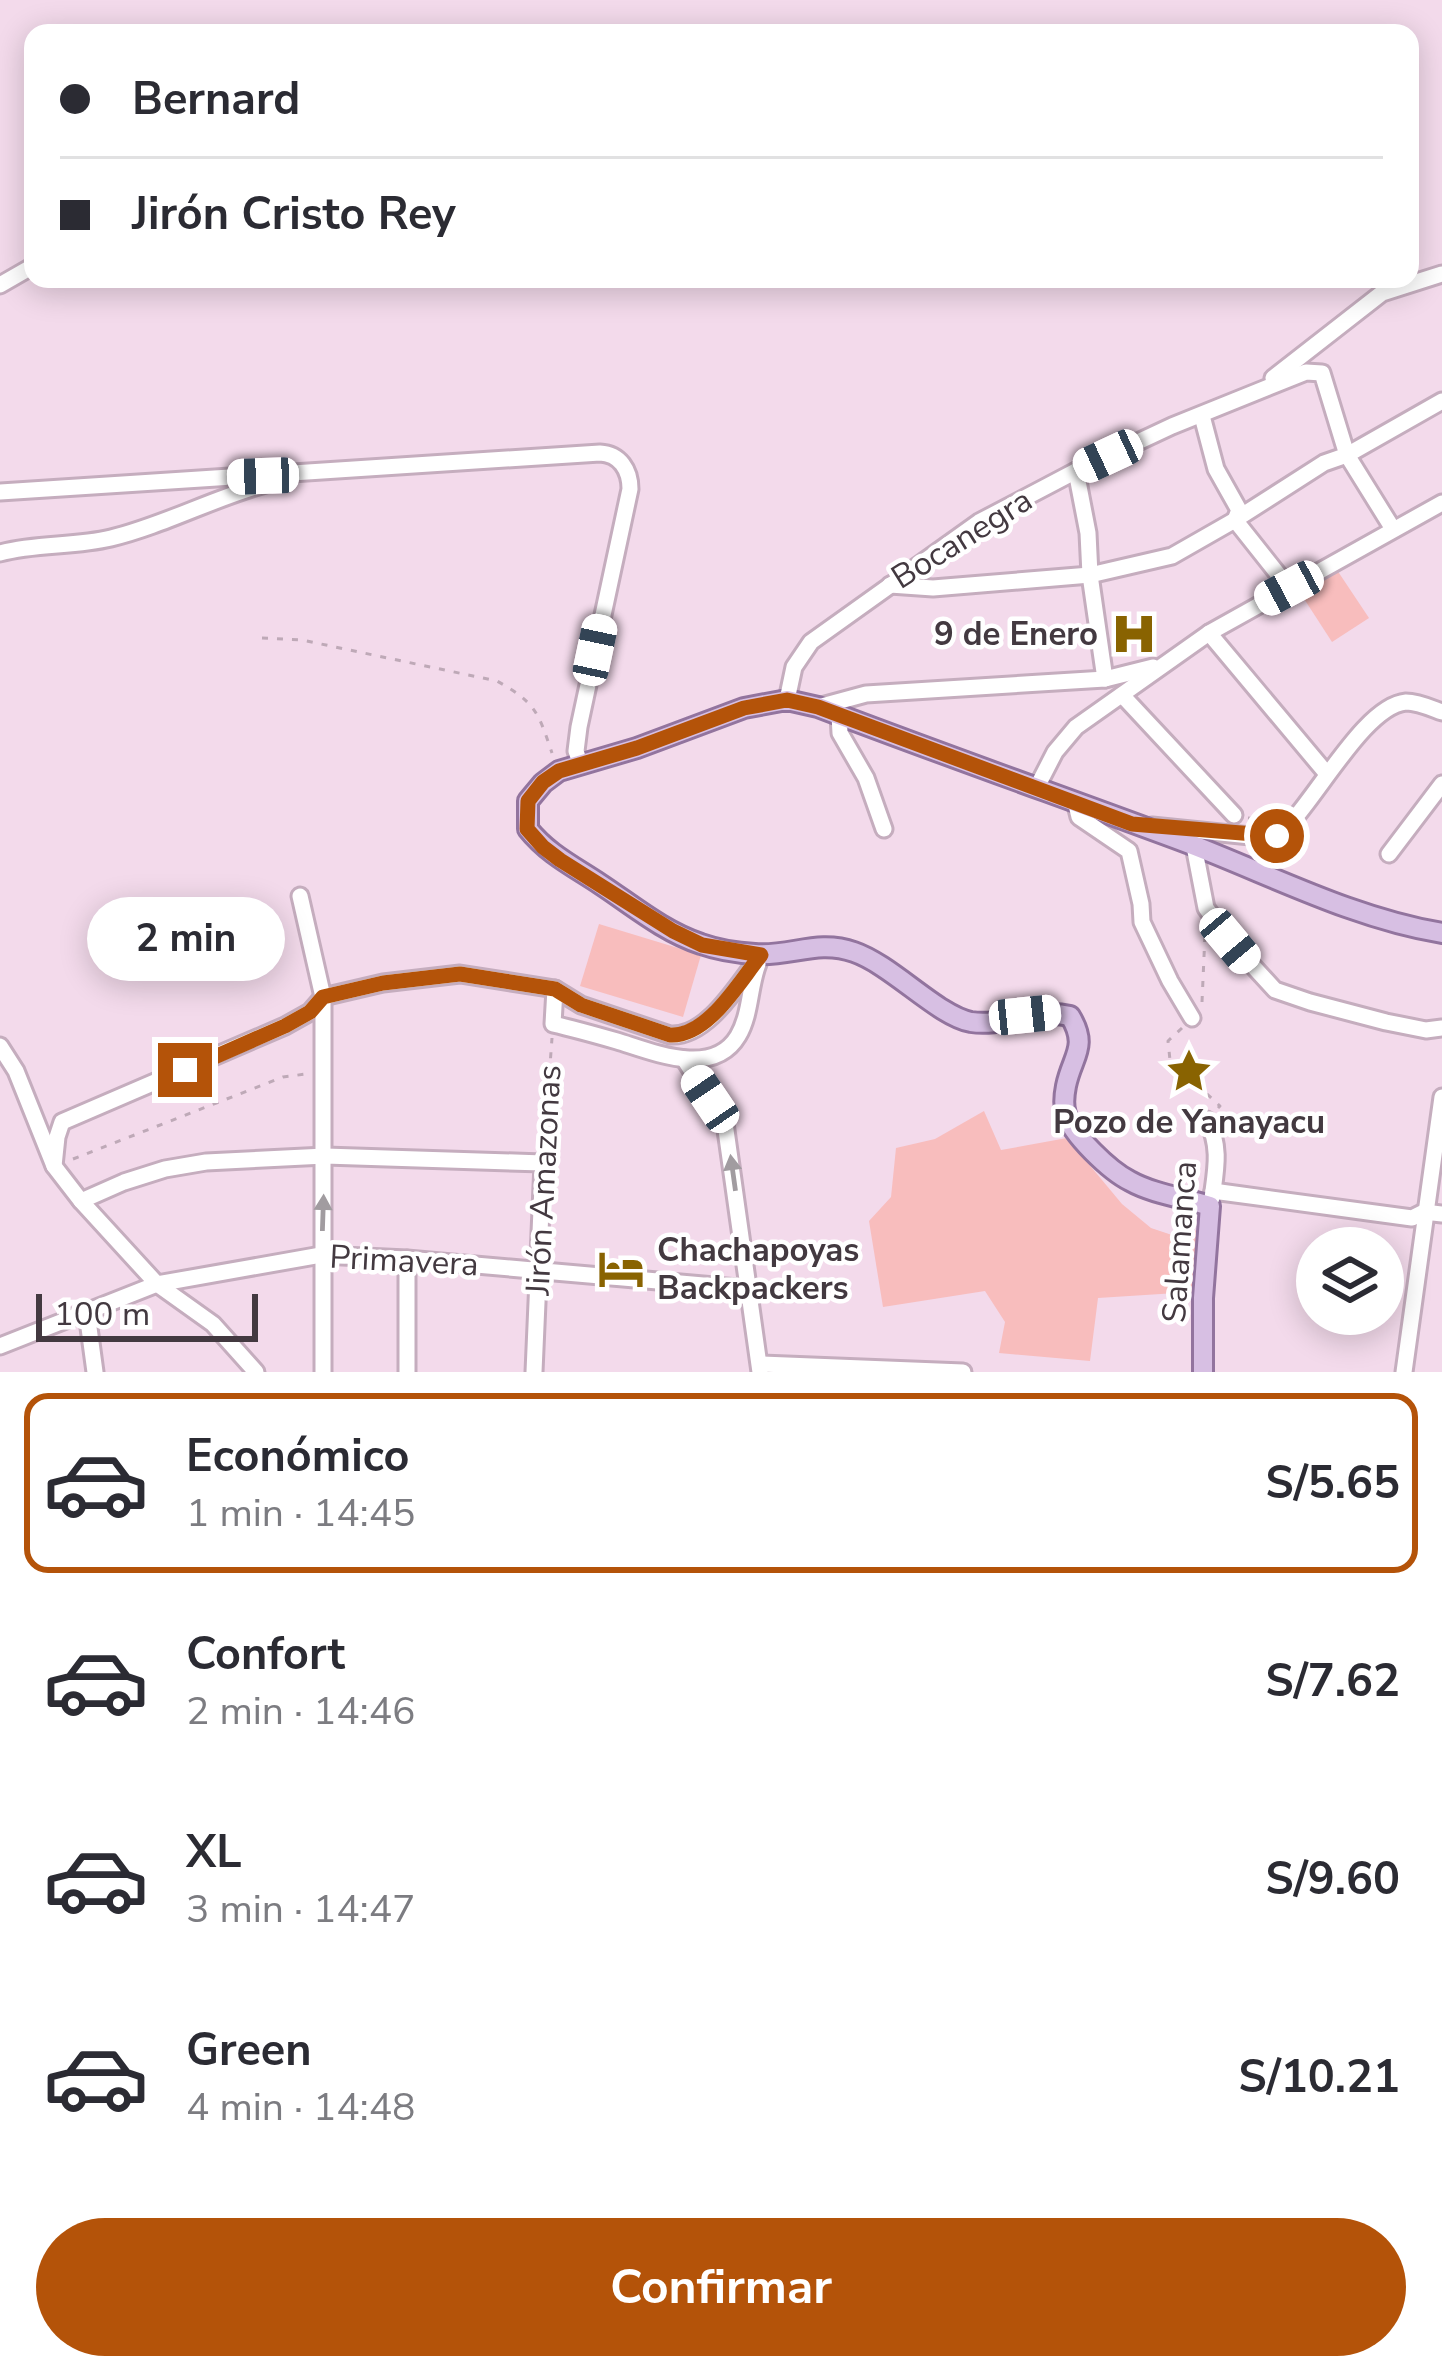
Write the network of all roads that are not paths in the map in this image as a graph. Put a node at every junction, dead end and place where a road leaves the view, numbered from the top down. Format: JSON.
{"nodes":[{"id":1,"x":1398,"y":288,"type":"edge"},
{"id":2,"x":1246,"y":398,"type":"junction"},
{"id":3,"x":1442,"y":401,"type":"edge"},
{"id":4,"x":1202,"y":416,"type":"junction"},
{"id":5,"x":1347,"y":455,"type":"junction"},
{"id":6,"x":1076,"y":471,"type":"junction"},
{"id":7,"x":301,"y":474,"type":"junction"},
{"id":8,"x":0,"y":492,"type":"edge"},
{"id":9,"x":1442,"y":503,"type":"edge"},
{"id":10,"x":1235,"y":520,"type":"junction"},
{"id":11,"x":1393,"y":529,"type":"junction"},
{"id":12,"x":0,"y":553,"type":"edge"},
{"id":13,"x":1090,"y":574,"type":"junction"},
{"id":14,"x":890,"y":585,"type":"junction"},
{"id":15,"x":1289,"y":588,"type":"junction"},
{"id":16,"x":1209,"y":633,"type":"junction"},
{"id":17,"x":1167,"y":662,"type":"junction"},
{"id":18,"x":1105,"y":680,"type":"junction"},
{"id":19,"x":1122,"y":695,"type":"junction"},
{"id":20,"x":787,"y":700,"type":"junction"},
{"id":21,"x":818,"y":707,"type":"junction"},
{"id":22,"x":1442,"y":712,"type":"edge"},
{"id":23,"x":839,"y":715,"type":"junction"},
{"id":24,"x":580,"y":763,"type":"junction"},
{"id":25,"x":1327,"y":774,"type":"junction"},
{"id":26,"x":1442,"y":784,"type":"edge"},
{"id":27,"x":1037,"y":787,"type":"junction"},
{"id":28,"x":1075,"y":801,"type":"junction"},
{"id":29,"x":1234,"y":815,"type":"road end"},
{"id":30,"x":1132,"y":824,"type":"junction"},
{"id":31,"x":884,"y":829,"type":"dead end"},
{"id":32,"x":1194,"y":846,"type":"junction"},
{"id":33,"x":1389,"y":854,"type":"dead end"},
{"id":34,"x":300,"y":896,"type":"dead end"},
{"id":35,"x":1442,"y":933,"type":"edge"},
{"id":36,"x":761,"y":955,"type":"junction"},
{"id":37,"x":555,"y":989,"type":"junction"},
{"id":38,"x":323,"y":997,"type":"junction"},
{"id":39,"x":1192,"y":1018,"type":"dead end"},
{"id":40,"x":1442,"y":1028,"type":"edge"},
{"id":41,"x":0,"y":1046,"type":"edge"},
{"id":42,"x":684,"y":1059,"type":"junction"},
{"id":43,"x":1442,"y":1097,"type":"edge"},
{"id":44,"x":1207,"y":1120,"type":"dead end"},
{"id":45,"x":325,"y":1156,"type":"junction"},
{"id":46,"x":54,"y":1166,"type":"junction"},
{"id":47,"x":1212,"y":1198,"type":"junction"},
{"id":48,"x":80,"y":1201,"type":"junction"},
{"id":49,"x":1424,"y":1212,"type":"junction"},
{"id":50,"x":1442,"y":1214,"type":"edge"},
{"id":51,"x":322,"y":1256,"type":"junction"},
{"id":52,"x":406,"y":1259,"type":"junction"},
{"id":53,"x":538,"y":1269,"type":"junction"},
{"id":54,"x":157,"y":1284,"type":"junction"},
{"id":55,"x":748,"y":1288,"type":"junction"},
{"id":56,"x":87,"y":1313,"type":"junction"},
{"id":57,"x":0,"y":1346,"type":"edge"},
{"id":58,"x":760,"y":1368,"type":"edge"},
{"id":59,"x":95,"y":1372,"type":"edge"},
{"id":60,"x":256,"y":1372,"type":"edge"},
{"id":61,"x":322,"y":1372,"type":"edge"},
{"id":62,"x":407,"y":1372,"type":"edge"},
{"id":63,"x":534,"y":1372,"type":"edge"},
{"id":64,"x":963,"y":1372,"type":"edge"},
{"id":65,"x":1202,"y":1372,"type":"edge"},
{"id":66,"x":1404,"y":1372,"type":"edge"}],
"edges":[{"from":1,"to":2,"type":"street"},
{"from":2,"to":4,"type":"street","name":"Bocanegra"},
{"from":2,"to":5,"type":"street","name":"Bocanegra"},
{"from":3,"to":5,"type":"street"},
{"from":4,"to":6,"type":"street","name":"Bocanegra"},
{"from":4,"to":10,"type":"street"},
{"from":5,"to":10,"type":"street"},
{"from":5,"to":11,"type":"street"},
{"from":6,"to":13,"type":"street"},
{"from":6,"to":14,"type":"street","name":"Bocanegra"},
{"from":7,"to":8,"type":"street"},
{"from":7,"to":12,"type":"street"},
{"from":7,"to":24,"type":"street"},
{"from":9,"to":11,"type":"street"},
{"from":10,"to":13,"type":"street"},
{"from":10,"to":15,"type":"street"},
{"from":11,"to":15,"type":"street"},
{"from":13,"to":14,"type":"street"},
{"from":13,"to":18,"type":"street"},
{"from":14,"to":20,"type":"street","name":"Bocanegra"},
{"from":15,"to":16,"type":"street"},
{"from":16,"to":17,"type":"street"},
{"from":16,"to":25,"type":"street"},
{"from":17,"to":18,"type":"street"},
{"from":17,"to":19,"type":"street"},
{"from":18,"to":21,"type":"street"},
{"from":19,"to":27,"type":"street"},
{"from":19,"to":29,"type":"street"},
{"from":20,"to":21,"type":"main road"},
{"from":20,"to":24,"type":"main road"},
{"from":21,"to":23,"type":"main road"},
{"from":22,"to":25,"type":"street"},
{"from":23,"to":27,"type":"main road"},
{"from":23,"to":31,"type":"street"},
{"from":24,"to":36,"type":"main road"},
{"from":25,"to":30,"type":"street"},
{"from":26,"to":33,"type":"street"},
{"from":27,"to":28,"type":"main road"},
{"from":28,"to":30,"type":"main road"},
{"from":28,"to":39,"type":"street"},
{"from":30,"to":32,"type":"main road"},
{"from":32,"to":35,"type":"main road"},
{"from":32,"to":40,"type":"street"},
{"from":34,"to":38,"type":"street"},
{"from":36,"to":37,"type":"street"},
{"from":36,"to":42,"type":"street"},
{"from":36,"to":47,"type":"main road"},
{"from":37,"to":38,"type":"street"},
{"from":37,"to":42,"type":"street","name":"Jirón Amazonas"},
{"from":38,"to":45,"type":"street"},
{"from":38,"to":46,"type":"street"},
{"from":41,"to":46,"type":"street"},
{"from":55,"to":42,"type":"street","one_way":true},
{"from":43,"to":49,"type":"street"},
{"from":44,"to":47,"type":"street","name":"Salamanca"},
{"from":45,"to":48,"type":"street"},
{"from":51,"to":45,"type":"street","one_way":true},
{"from":45,"to":53,"type":"street","name":"Jirón Amazonas"},
{"from":46,"to":48,"type":"street"},
{"from":47,"to":49,"type":"street"},
{"from":47,"to":65,"type":"main road","name":"Salamanca"},
{"from":48,"to":54,"type":"street"},
{"from":49,"to":50,"type":"street"},
{"from":49,"to":66,"type":"street"},
{"from":51,"to":52,"type":"street","name":"Primavera"},
{"from":51,"to":54,"type":"street","name":"Primavera"},
{"from":51,"to":61,"type":"street"},
{"from":52,"to":53,"type":"street","name":"Primavera"},
{"from":52,"to":62,"type":"street"},
{"from":53,"to":55,"type":"street","name":"Primavera"},
{"from":53,"to":63,"type":"street","name":"Jirón Amazonas"},
{"from":54,"to":56,"type":"street","name":"Primavera"},
{"from":54,"to":60,"type":"street"},
{"from":55,"to":58,"type":"street"},
{"from":56,"to":57,"type":"street","name":"Primavera"},
{"from":56,"to":59,"type":"street"},
{"from":58,"to":64,"type":"street"}]}
